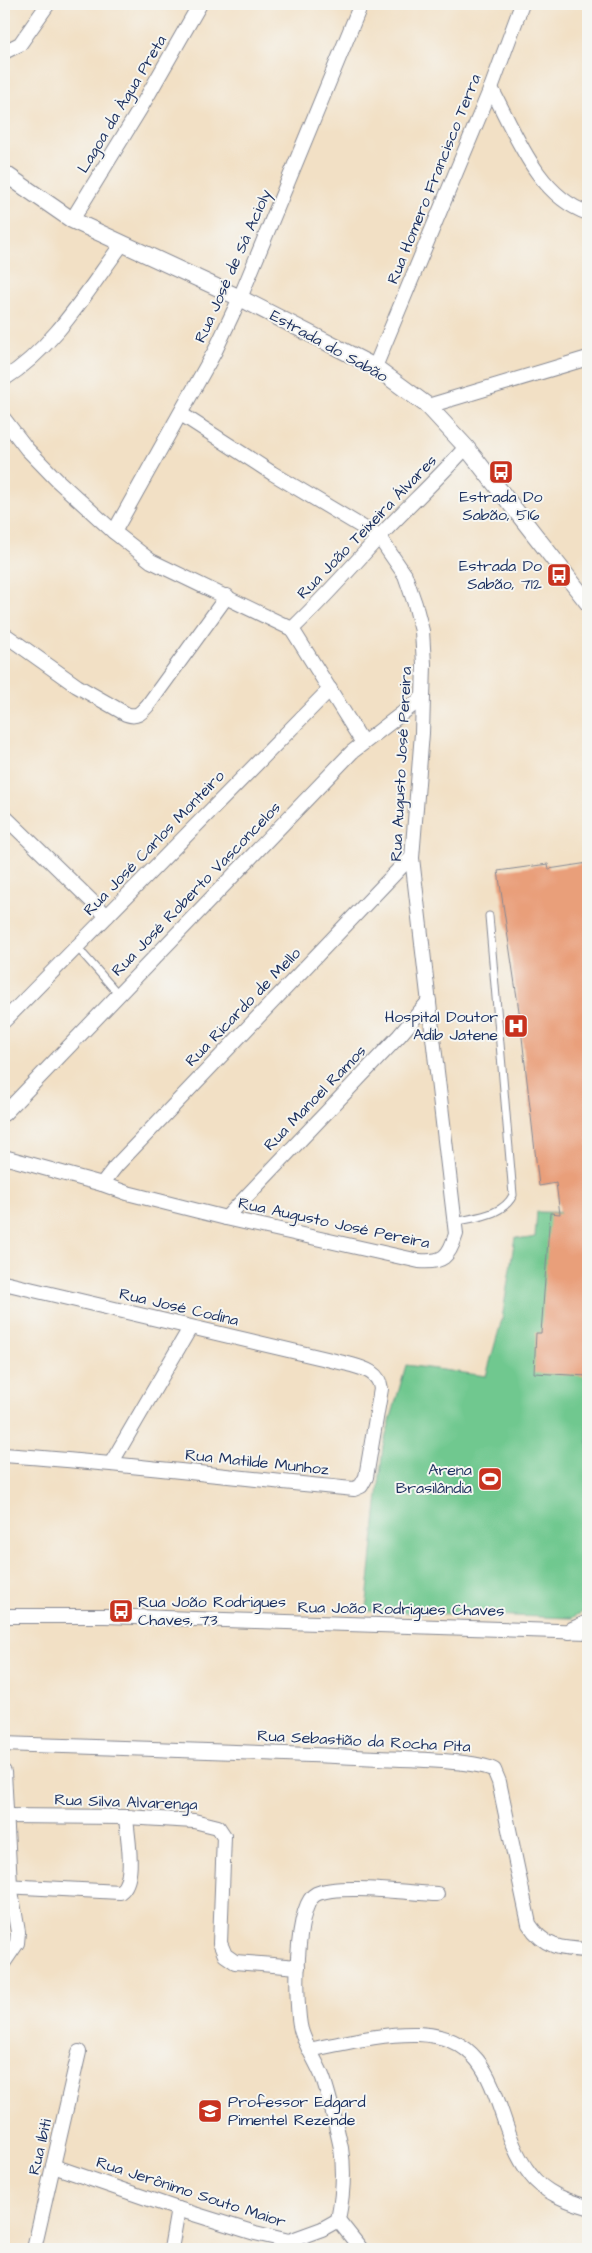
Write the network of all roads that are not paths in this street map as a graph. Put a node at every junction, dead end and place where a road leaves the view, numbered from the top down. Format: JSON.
{"nodes":[{"id":1,"x":48,"y":4,"type":"edge"},
{"id":2,"x":200,"y":4,"type":"edge"},
{"id":3,"x":361,"y":4,"type":"edge"},
{"id":4,"x":522,"y":4,"type":"edge"},
{"id":5,"x":4,"y":52,"type":"edge"},
{"id":6,"x":491,"y":88,"type":"junction"},
{"id":7,"x":4,"y":173,"type":"edge"},
{"id":8,"x":588,"y":213,"type":"edge"},
{"id":9,"x":72,"y":220,"type":"junction"},
{"id":10,"x":122,"y":244,"type":"junction"},
{"id":11,"x":240,"y":298,"type":"junction"},
{"id":12,"x":588,"y":358,"type":"edge"},
{"id":13,"x":375,"y":367,"type":"junction"},
{"id":14,"x":4,"y":379,"type":"edge"},
{"id":15,"x":428,"y":406,"type":"junction"},
{"id":16,"x":180,"y":414,"type":"junction"},
{"id":17,"x":4,"y":419,"type":"edge"},
{"id":18,"x":466,"y":448,"type":"junction"},
{"id":19,"x":114,"y":532,"type":"junction"},
{"id":20,"x":379,"y":537,"type":"junction"},
{"id":21,"x":227,"y":596,"type":"junction"},
{"id":22,"x":588,"y":603,"type":"edge"},
{"id":23,"x":292,"y":629,"type":"junction"},
{"id":24,"x":4,"y":634,"type":"edge"},
{"id":25,"x":330,"y":689,"type":"junction"},
{"id":26,"x":422,"y":698,"type":"junction"},
{"id":27,"x":363,"y":743,"type":"junction"},
{"id":28,"x":4,"y":816,"type":"edge"},
{"id":29,"x":412,"y":858,"type":"junction"},
{"id":30,"x":107,"y":916,"type":"junction"},
{"id":31,"x":489,"y":916,"type":"dead end"},
{"id":32,"x":77,"y":947,"type":"junction"},
{"id":33,"x":120,"y":996,"type":"junction"},
{"id":34,"x":429,"y":1001,"type":"junction"},
{"id":35,"x":4,"y":1021,"type":"edge"},
{"id":36,"x":4,"y":1114,"type":"edge"},
{"id":37,"x":4,"y":1157,"type":"edge"},
{"id":38,"x":102,"y":1184,"type":"junction"},
{"id":39,"x":226,"y":1218,"type":"junction"},
{"id":40,"x":455,"y":1222,"type":"junction"},
{"id":41,"x":4,"y":1283,"type":"edge"},
{"id":42,"x":190,"y":1328,"type":"junction"},
{"id":43,"x":348,"y":1364,"type":"joint"},
{"id":44,"x":4,"y":1455,"type":"edge"},
{"id":45,"x":112,"y":1462,"type":"junction"},
{"id":46,"x":4,"y":1616,"type":"edge"},
{"id":47,"x":588,"y":1623,"type":"edge"},
{"id":48,"x":570,"y":1631,"type":"junction"},
{"id":49,"x":588,"y":1632,"type":"edge"},
{"id":50,"x":4,"y":1744,"type":"edge"},
{"id":51,"x":4,"y":1772,"type":"edge"},
{"id":52,"x":5,"y":1816,"type":"edge"},
{"id":53,"x":126,"y":1817,"type":"junction"},
{"id":54,"x":7,"y":1885,"type":"edge"},
{"id":55,"x":437,"y":1894,"type":"dead end"},
{"id":56,"x":588,"y":1950,"type":"edge"},
{"id":57,"x":4,"y":1962,"type":"edge"},
{"id":58,"x":298,"y":1967,"type":"junction"},
{"id":59,"x":310,"y":2050,"type":"junction"},
{"id":60,"x":79,"y":2052,"type":"dead end"},
{"id":61,"x":53,"y":2166,"type":"junction"},
{"id":62,"x":588,"y":2207,"type":"edge"},
{"id":63,"x":178,"y":2209,"type":"junction"},
{"id":64,"x":338,"y":2220,"type":"junction"},
{"id":65,"x":288,"y":2245,"type":"edge"},
{"id":66,"x":34,"y":2249,"type":"edge"},
{"id":67,"x":171,"y":2249,"type":"edge"},
{"id":68,"x":361,"y":2249,"type":"edge"}],
"edges":[{"from":1,"to":5,"type":"street"},
{"from":2,"to":9,"type":"street","name":"Lagoa da Àgua Preta"},
{"from":3,"to":11,"type":"street","name":"Rua José de Sá Acioly"},
{"from":4,"to":6,"type":"street","name":"Rua Homero Francisco Terra"},
{"from":6,"to":8,"type":"street"},
{"from":6,"to":13,"type":"street","name":"Rua Homero Francisco Terra"},
{"from":7,"to":9,"type":"street","name":"Estrada do Sabão"},
{"from":9,"to":10,"type":"street","name":"Estrada do Sabão"},
{"from":10,"to":11,"type":"street","name":"Estrada do Sabão"},
{"from":10,"to":14,"type":"street"},
{"from":11,"to":13,"type":"street","name":"Estrada do Sabão"},
{"from":11,"to":16,"type":"street","name":"Rua José de Sá Acioly"},
{"from":12,"to":15,"type":"street"},
{"from":13,"to":15,"type":"street","name":"Estrada do Sabão"},
{"from":15,"to":18,"type":"street","name":"Estrada do Sabão"},
{"from":16,"to":19,"type":"street","name":"Rua José de Sá Acioly"},
{"from":16,"to":20,"type":"street","name":"Rua Augusto José Pereira"},
{"from":17,"to":19,"type":"street"},
{"from":18,"to":20,"type":"street","name":"Rua João Teixeira Álvares"},
{"from":18,"to":22,"type":"street","name":"Estrada do Sabão"},
{"from":19,"to":21,"type":"street"},
{"from":20,"to":23,"type":"street","name":"Rua João Teixeira Álvares"},
{"from":20,"to":26,"type":"street","name":"Rua Augusto José Pereira"},
{"from":21,"to":23,"type":"street"},
{"from":21,"to":24,"type":"street"},
{"from":23,"to":25,"type":"street"},
{"from":25,"to":27,"type":"street"},
{"from":25,"to":30,"type":"street","name":"Rua José Carlos Monteiro"},
{"from":26,"to":27,"type":"street","name":"Rua José Roberto Vasconcelos"},
{"from":26,"to":29,"type":"street","name":"Rua Augusto José Pereira"},
{"from":27,"to":33,"type":"street","name":"Rua José Roberto Vasconcelos"},
{"from":28,"to":30,"type":"street"},
{"from":29,"to":34,"type":"street","name":"Rua Augusto José Pereira"},
{"from":29,"to":38,"type":"street","name":"Rua Ricardo de Mello"},
{"from":30,"to":32,"type":"street","name":"Rua José Carlos Monteiro"},
{"from":31,"to":40,"type":"lane"},
{"from":32,"to":33,"type":"lane"},
{"from":32,"to":35,"type":"street","name":"Rua José Carlos Monteiro"},
{"from":33,"to":36,"type":"street","name":"Rua José Roberto Vasconcelos"},
{"from":34,"to":39,"type":"street","name":"Rua Manoel Ramos"},
{"from":34,"to":40,"type":"street","name":"Rua Augusto José Pereira"},
{"from":37,"to":38,"type":"street","name":"Rua Augusto José Pereira"},
{"from":38,"to":39,"type":"street","name":"Rua Augusto José Pereira"},
{"from":39,"to":40,"type":"street","name":"Rua Augusto José Pereira"},
{"from":41,"to":42,"type":"street","name":"Rua José Codina"},
{"from":42,"to":43,"type":"street","name":"Rua José Codina"},
{"from":42,"to":45,"type":"street"},
{"from":43,"to":45,"type":"street","name":"Rua Matilde Munhoz"},
{"from":44,"to":45,"type":"street","name":"Rua Matilde Munhoz"},
{"from":46,"to":48,"type":"street","name":"Rua João Rodrigues Chaves"},
{"from":47,"to":48,"type":"street"},
{"from":48,"to":49,"type":"street","name":"Rua João Rodrigues Chaves"},
{"from":50,"to":56,"type":"street","name":"Rua Sebastião da Rocha Pita"},
{"from":51,"to":52,"type":"street"},
{"from":52,"to":53,"type":"street","name":"Rua Silva Alvarenga"},
{"from":52,"to":54,"type":"street"},
{"from":53,"to":54,"type":"street"},
{"from":53,"to":58,"type":"street","name":"Rua Silva Alvarenga"},
{"from":54,"to":57,"type":"street"},
{"from":55,"to":58,"type":"street"},
{"from":58,"to":59,"type":"street"},
{"from":59,"to":62,"type":"street"},
{"from":59,"to":64,"type":"street"},
{"from":60,"to":61,"type":"street","name":"Rua Ibiti"},
{"from":61,"to":63,"type":"street","name":"Rua Jerônimo Souto Maior"},
{"from":61,"to":66,"type":"street","name":"Rua Ibiti"},
{"from":63,"to":65,"type":"street","name":"Rua Jerônimo Souto Maior"},
{"from":63,"to":67,"type":"street"},
{"from":64,"to":65,"type":"street","name":"Rua Jerônimo Souto Maior"},
{"from":64,"to":68,"type":"street"}]}
